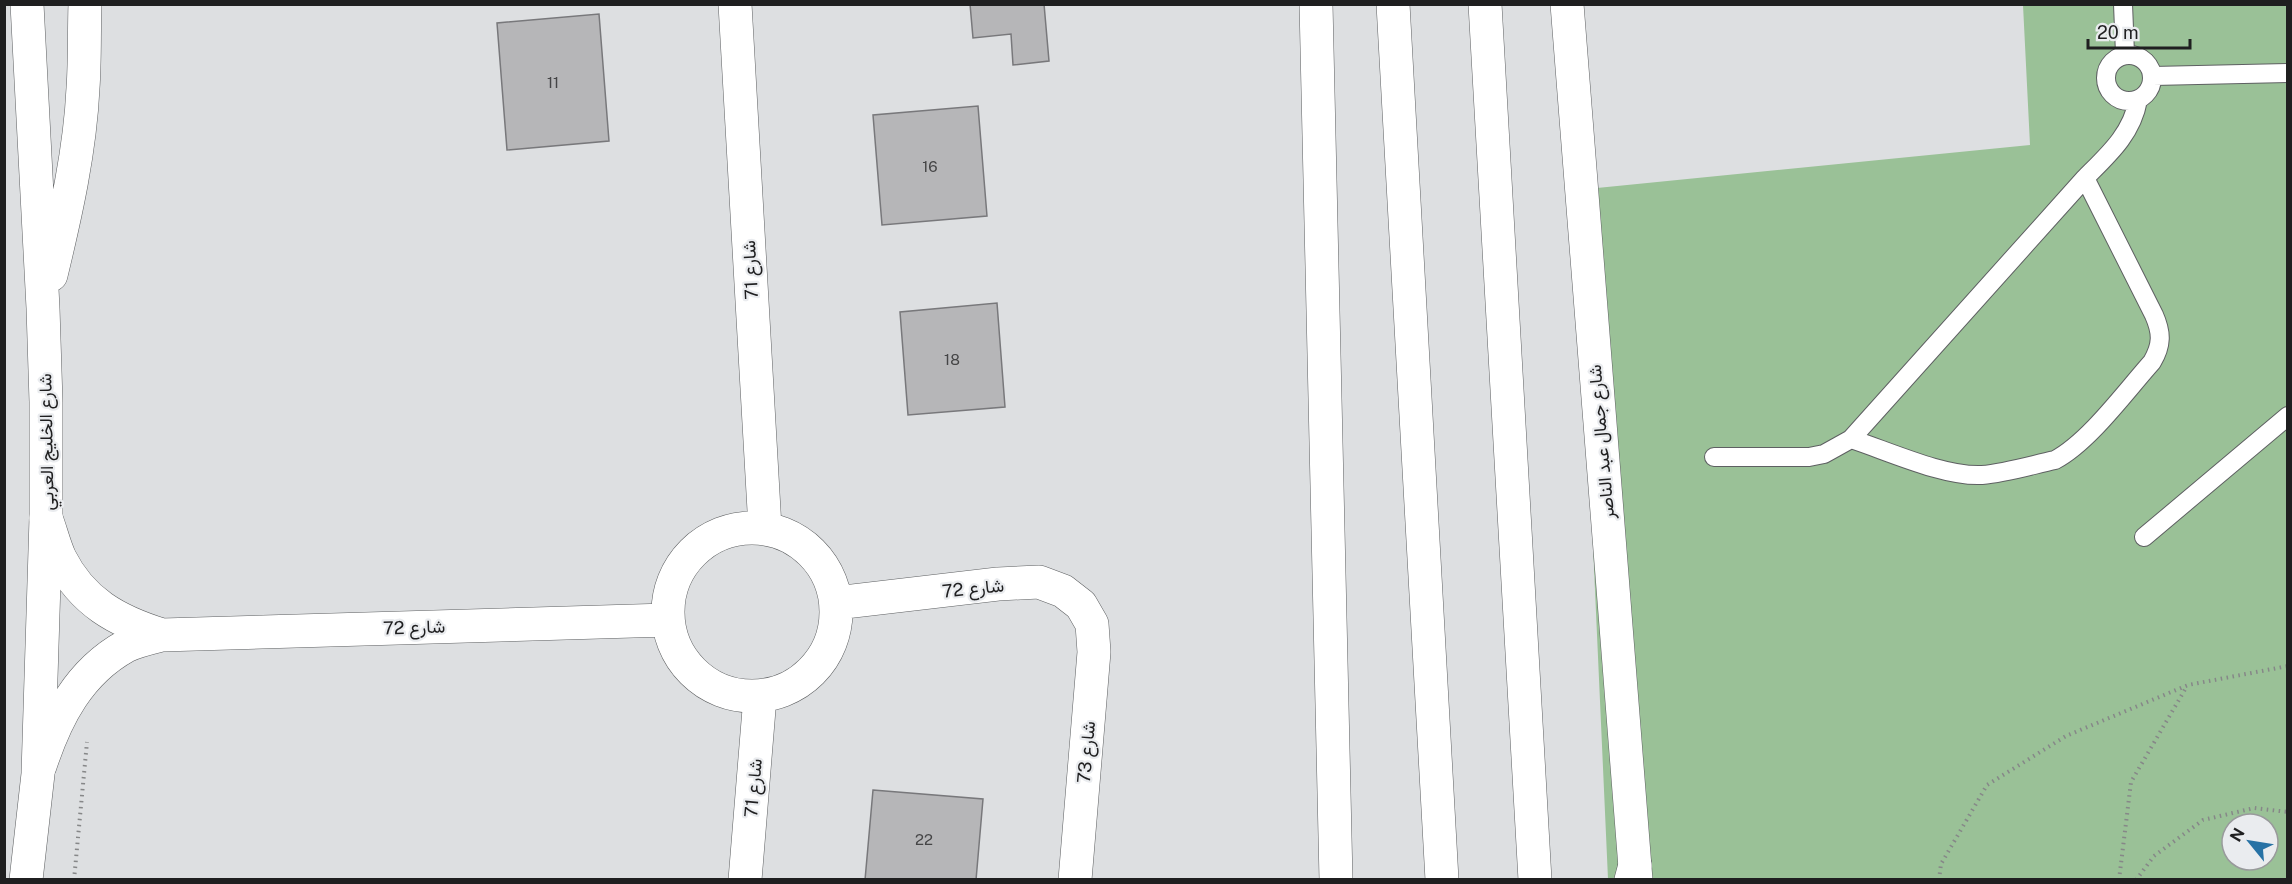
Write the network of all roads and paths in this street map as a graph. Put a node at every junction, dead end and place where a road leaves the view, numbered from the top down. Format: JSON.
{"nodes":[{"id":1,"x":27,"y":4,"type":"edge"},
{"id":2,"x":85,"y":4,"type":"edge"},
{"id":3,"x":1316,"y":4,"type":"edge"},
{"id":4,"x":1393,"y":4,"type":"edge"},
{"id":5,"x":1485,"y":4,"type":"edge"},
{"id":6,"x":1567,"y":4,"type":"edge"},
{"id":7,"x":2124,"y":4,"type":"edge"},
{"id":8,"x":734,"y":7,"type":"edge"},
{"id":9,"x":2125,"y":54,"type":"junction"},
{"id":10,"x":2288,"y":73,"type":"edge"},
{"id":11,"x":2153,"y":76,"type":"junction"},
{"id":12,"x":2138,"y":100,"type":"junction"},
{"id":13,"x":2085,"y":178,"type":"junction"},
{"id":14,"x":43,"y":309,"type":"junction"},
{"id":15,"x":2288,"y":416,"type":"edge"},
{"id":16,"x":1851,"y":439,"type":"junction"},
{"id":17,"x":1714,"y":457,"type":"dead end"},
{"id":18,"x":46,"y":518,"type":"junction"},
{"id":19,"x":765,"y":528,"type":"junction"},
{"id":20,"x":2144,"y":537,"type":"dead end"},
{"id":21,"x":836,"y":603,"type":"junction"},
{"id":22,"x":667,"y":620,"type":"junction"},
{"id":23,"x":1092,"y":624,"type":"joint"},
{"id":24,"x":162,"y":635,"type":"junction"},
{"id":25,"x":2288,"y":666,"type":"edge"},
{"id":26,"x":2188,"y":685,"type":"junction"},
{"id":27,"x":760,"y":697,"type":"junction"},
{"id":28,"x":38,"y":774,"type":"junction"},
{"id":29,"x":2288,"y":812,"type":"edge"},
{"id":30,"x":1634,"y":874,"type":"edge"},
{"id":31,"x":26,"y":879,"type":"edge"},
{"id":32,"x":745,"y":879,"type":"edge"},
{"id":33,"x":1075,"y":879,"type":"edge"},
{"id":34,"x":1336,"y":879,"type":"edge"},
{"id":35,"x":1442,"y":879,"type":"edge"},
{"id":36,"x":1535,"y":879,"type":"edge"},
{"id":37,"x":1939,"y":879,"type":"edge"},
{"id":38,"x":2119,"y":879,"type":"edge"},
{"id":39,"x":2136,"y":879,"type":"edge"}],
"edges":[{"from":1,"to":14,"type":"main road","name":"شارع الخليج العربي"},
{"from":2,"to":14,"type":"main road"},
{"from":3,"to":34,"type":"main road"},
{"from":4,"to":35,"type":"main road"},
{"from":5,"to":36,"type":"main road"},
{"from":6,"to":30,"type":"main road","name":"شارع جمال عبد الناصر"},
{"from":7,"to":9,"type":"lane"},
{"from":8,"to":19,"type":"main road","name":"شارع 71"},
{"from":9,"to":11,"type":"lane"},
{"from":9,"to":12,"type":"lane"},
{"from":10,"to":11,"type":"lane"},
{"from":11,"to":12,"type":"lane"},
{"from":12,"to":13,"type":"lane"},
{"from":13,"to":16,"type":"lane"},
{"from":13,"to":16,"type":"lane"},
{"from":14,"to":18,"type":"main road","name":"شارع الخليج العربي"},
{"from":15,"to":20,"type":"lane"},
{"from":16,"to":17,"type":"lane"},
{"from":18,"to":24,"type":"main road","name":"شارع 72"},
{"from":18,"to":28,"type":"main road","name":"شارع الخليج العربي"},
{"from":19,"to":21,"type":"main road"},
{"from":19,"to":22,"type":"main road"},
{"from":21,"to":23,"type":"main road","name":"شارع 72"},
{"from":21,"to":27,"type":"main road"},
{"from":22,"to":24,"type":"main road","name":"شارع 72"},
{"from":22,"to":27,"type":"main road"},
{"from":23,"to":33,"type":"main road","name":"شارع 73"},
{"from":24,"to":28,"type":"main road","name":"شارع 72"},
{"from":25,"to":26,"type":"path"},
{"from":26,"to":37,"type":"path"},
{"from":26,"to":38,"type":"path"},
{"from":27,"to":32,"type":"main road","name":"شارع 71"},
{"from":28,"to":31,"type":"main road","name":"شارع الخليج العربي"},
{"from":29,"to":39,"type":"path"}]}
